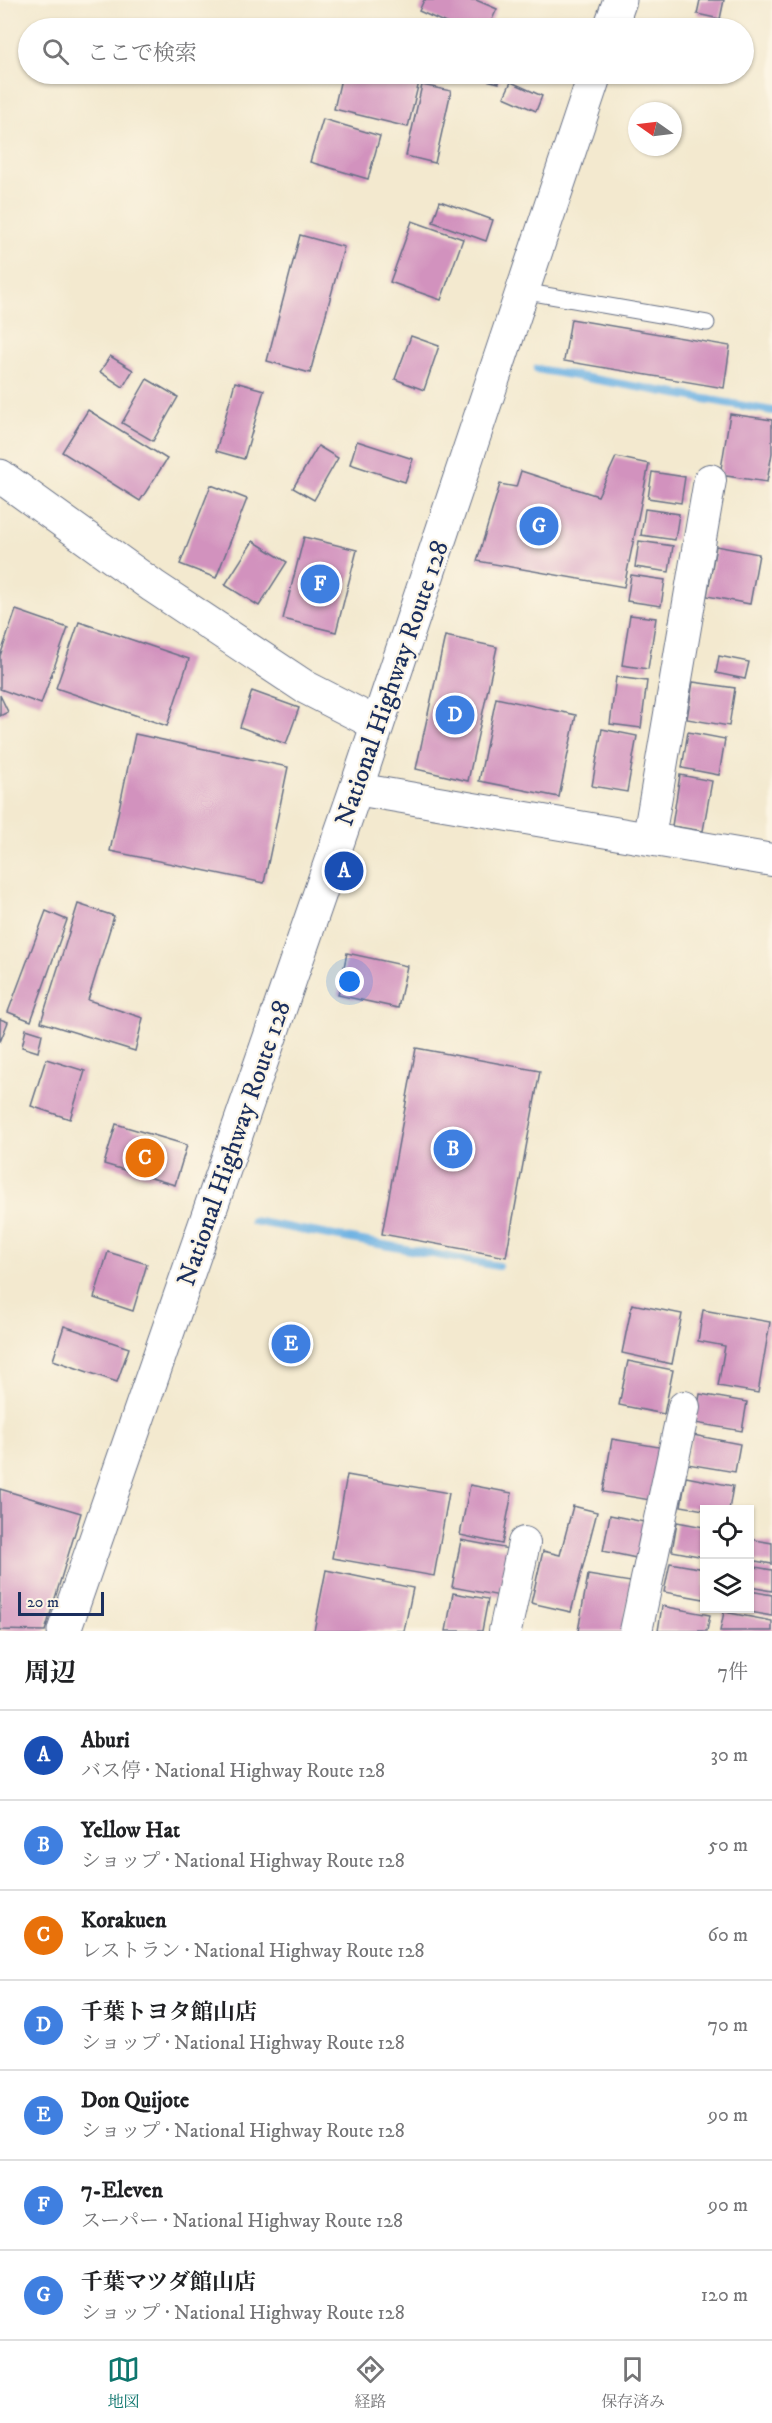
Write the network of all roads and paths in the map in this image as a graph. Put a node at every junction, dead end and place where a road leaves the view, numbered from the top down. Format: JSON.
{"nodes":[{"id":1,"x":620,"y":0,"type":"edge"},
{"id":2,"x":614,"y":18,"type":"edge"},
{"id":3,"x":592,"y":84,"type":"edge"},
{"id":4,"x":522,"y":291,"type":"junction"},
{"id":5,"x":707,"y":323,"type":"dead end"},
{"id":6,"x":0,"y":476,"type":"edge"},
{"id":7,"x":710,"y":480,"type":"dead end"},
{"id":8,"x":377,"y":724,"type":"junction"},
{"id":9,"x":356,"y":789,"type":"junction"},
{"id":10,"x":649,"y":837,"type":"junction"},
{"id":11,"x":772,"y":860,"type":"edge"},
{"id":12,"x":684,"y":1407,"type":"dead end"},
{"id":13,"x":524,"y":1543,"type":"dead end"},
{"id":14,"x":64,"y":1631,"type":"edge"},
{"id":15,"x":505,"y":1631,"type":"edge"},
{"id":16,"x":636,"y":1631,"type":"edge"}],
"edges":[{"from":1,"to":2,"type":"main road"},
{"from":3,"to":4,"type":"main road","name":"National Highway Route 128"},
{"from":4,"to":5,"type":"lane"},
{"from":4,"to":8,"type":"main road","name":"National Highway Route 128"},
{"from":6,"to":8,"type":"main road"},
{"from":7,"to":10,"type":"street"},
{"from":8,"to":9,"type":"main road","name":"National Highway Route 128"},
{"from":9,"to":10,"type":"street"},
{"from":9,"to":14,"type":"main road","name":"National Highway Route 128"},
{"from":10,"to":11,"type":"street"},
{"from":12,"to":16,"type":"street"},
{"from":13,"to":15,"type":"street"}]}
